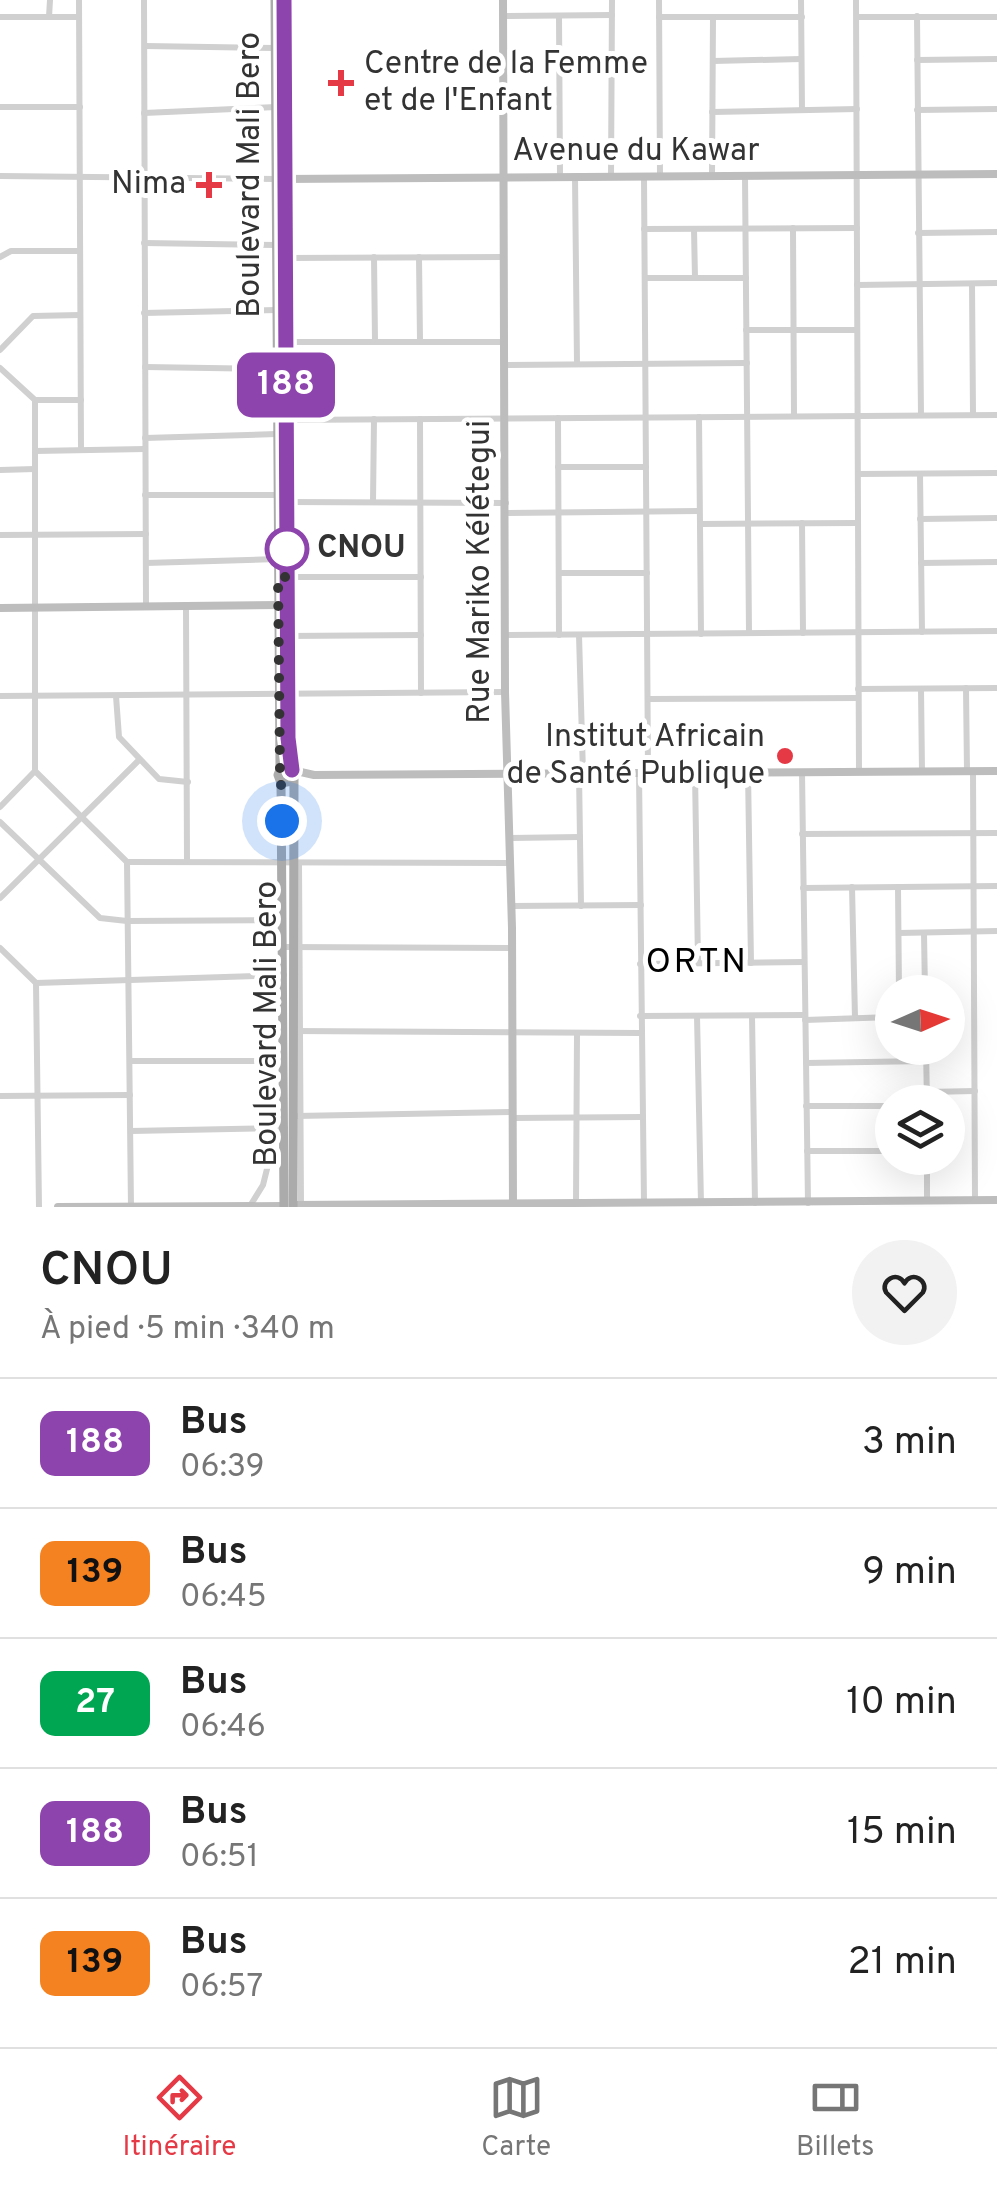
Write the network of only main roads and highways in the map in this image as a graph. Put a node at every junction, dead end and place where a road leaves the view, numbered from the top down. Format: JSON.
{"nodes":[{"id":1,"x":276,"y":0,"type":"edge"},
{"id":2,"x":284,"y":0,"type":"edge"},
{"id":3,"x":280,"y":179,"type":"junction"},
{"id":4,"x":281,"y":258,"type":"junction"},
{"id":5,"x":282,"y":342,"type":"junction"},
{"id":6,"x":282,"y":420,"type":"junction"},
{"id":7,"x":280,"y":500,"type":"junction"},
{"id":8,"x":282,"y":577,"type":"junction"},
{"id":9,"x":292,"y":864,"type":"junction"},
{"id":10,"x":292,"y":948,"type":"junction"},
{"id":11,"x":292,"y":1031,"type":"junction"},
{"id":12,"x":293,"y":1116,"type":"junction"},
{"id":13,"x":293,"y":1206,"type":"edge"}],
"edges":[{"from":1,"to":3,"type":"main road","name":"Boulevard Mali Bero"},
{"from":2,"to":3,"type":"main road","name":"Boulevard Mali Bero"},
{"from":3,"to":4,"type":"main road","name":"Boulevard Mali Bero"},
{"from":3,"to":4,"type":"main road","name":"Boulevard Mali Bero"},
{"from":4,"to":5,"type":"main road","name":"Boulevard Mali Bero"},
{"from":4,"to":5,"type":"main road","name":"Boulevard Mali Bero"},
{"from":5,"to":6,"type":"main road","name":"Boulevard Mali Bero"},
{"from":5,"to":6,"type":"main road","name":"Boulevard Mali Bero"},
{"from":6,"to":7,"type":"main road","name":"Boulevard Mali Bero"},
{"from":6,"to":7,"type":"main road","name":"Boulevard Mali Bero"},
{"from":7,"to":8,"type":"main road","name":"Boulevard Mali Bero"},
{"from":7,"to":8,"type":"main road","name":"Boulevard Mali Bero"},
{"from":8,"to":9,"type":"main road","name":"Boulevard Mali Bero"},
{"from":9,"to":10,"type":"main road","name":"Boulevard Mali Bero"},
{"from":9,"to":10,"type":"main road","name":"Boulevard Mali Bero"},
{"from":10,"to":11,"type":"main road","name":"Boulevard Mali Bero"},
{"from":10,"to":11,"type":"main road","name":"Boulevard Mali Bero"},
{"from":11,"to":12,"type":"main road","name":"Boulevard Mali Bero"},
{"from":11,"to":12,"type":"main road","name":"Boulevard Mali Bero"},
{"from":12,"to":13,"type":"main road","name":"Boulevard Mali Bero"},
{"from":12,"to":13,"type":"main road","name":"Boulevard Mali Bero"}]}
